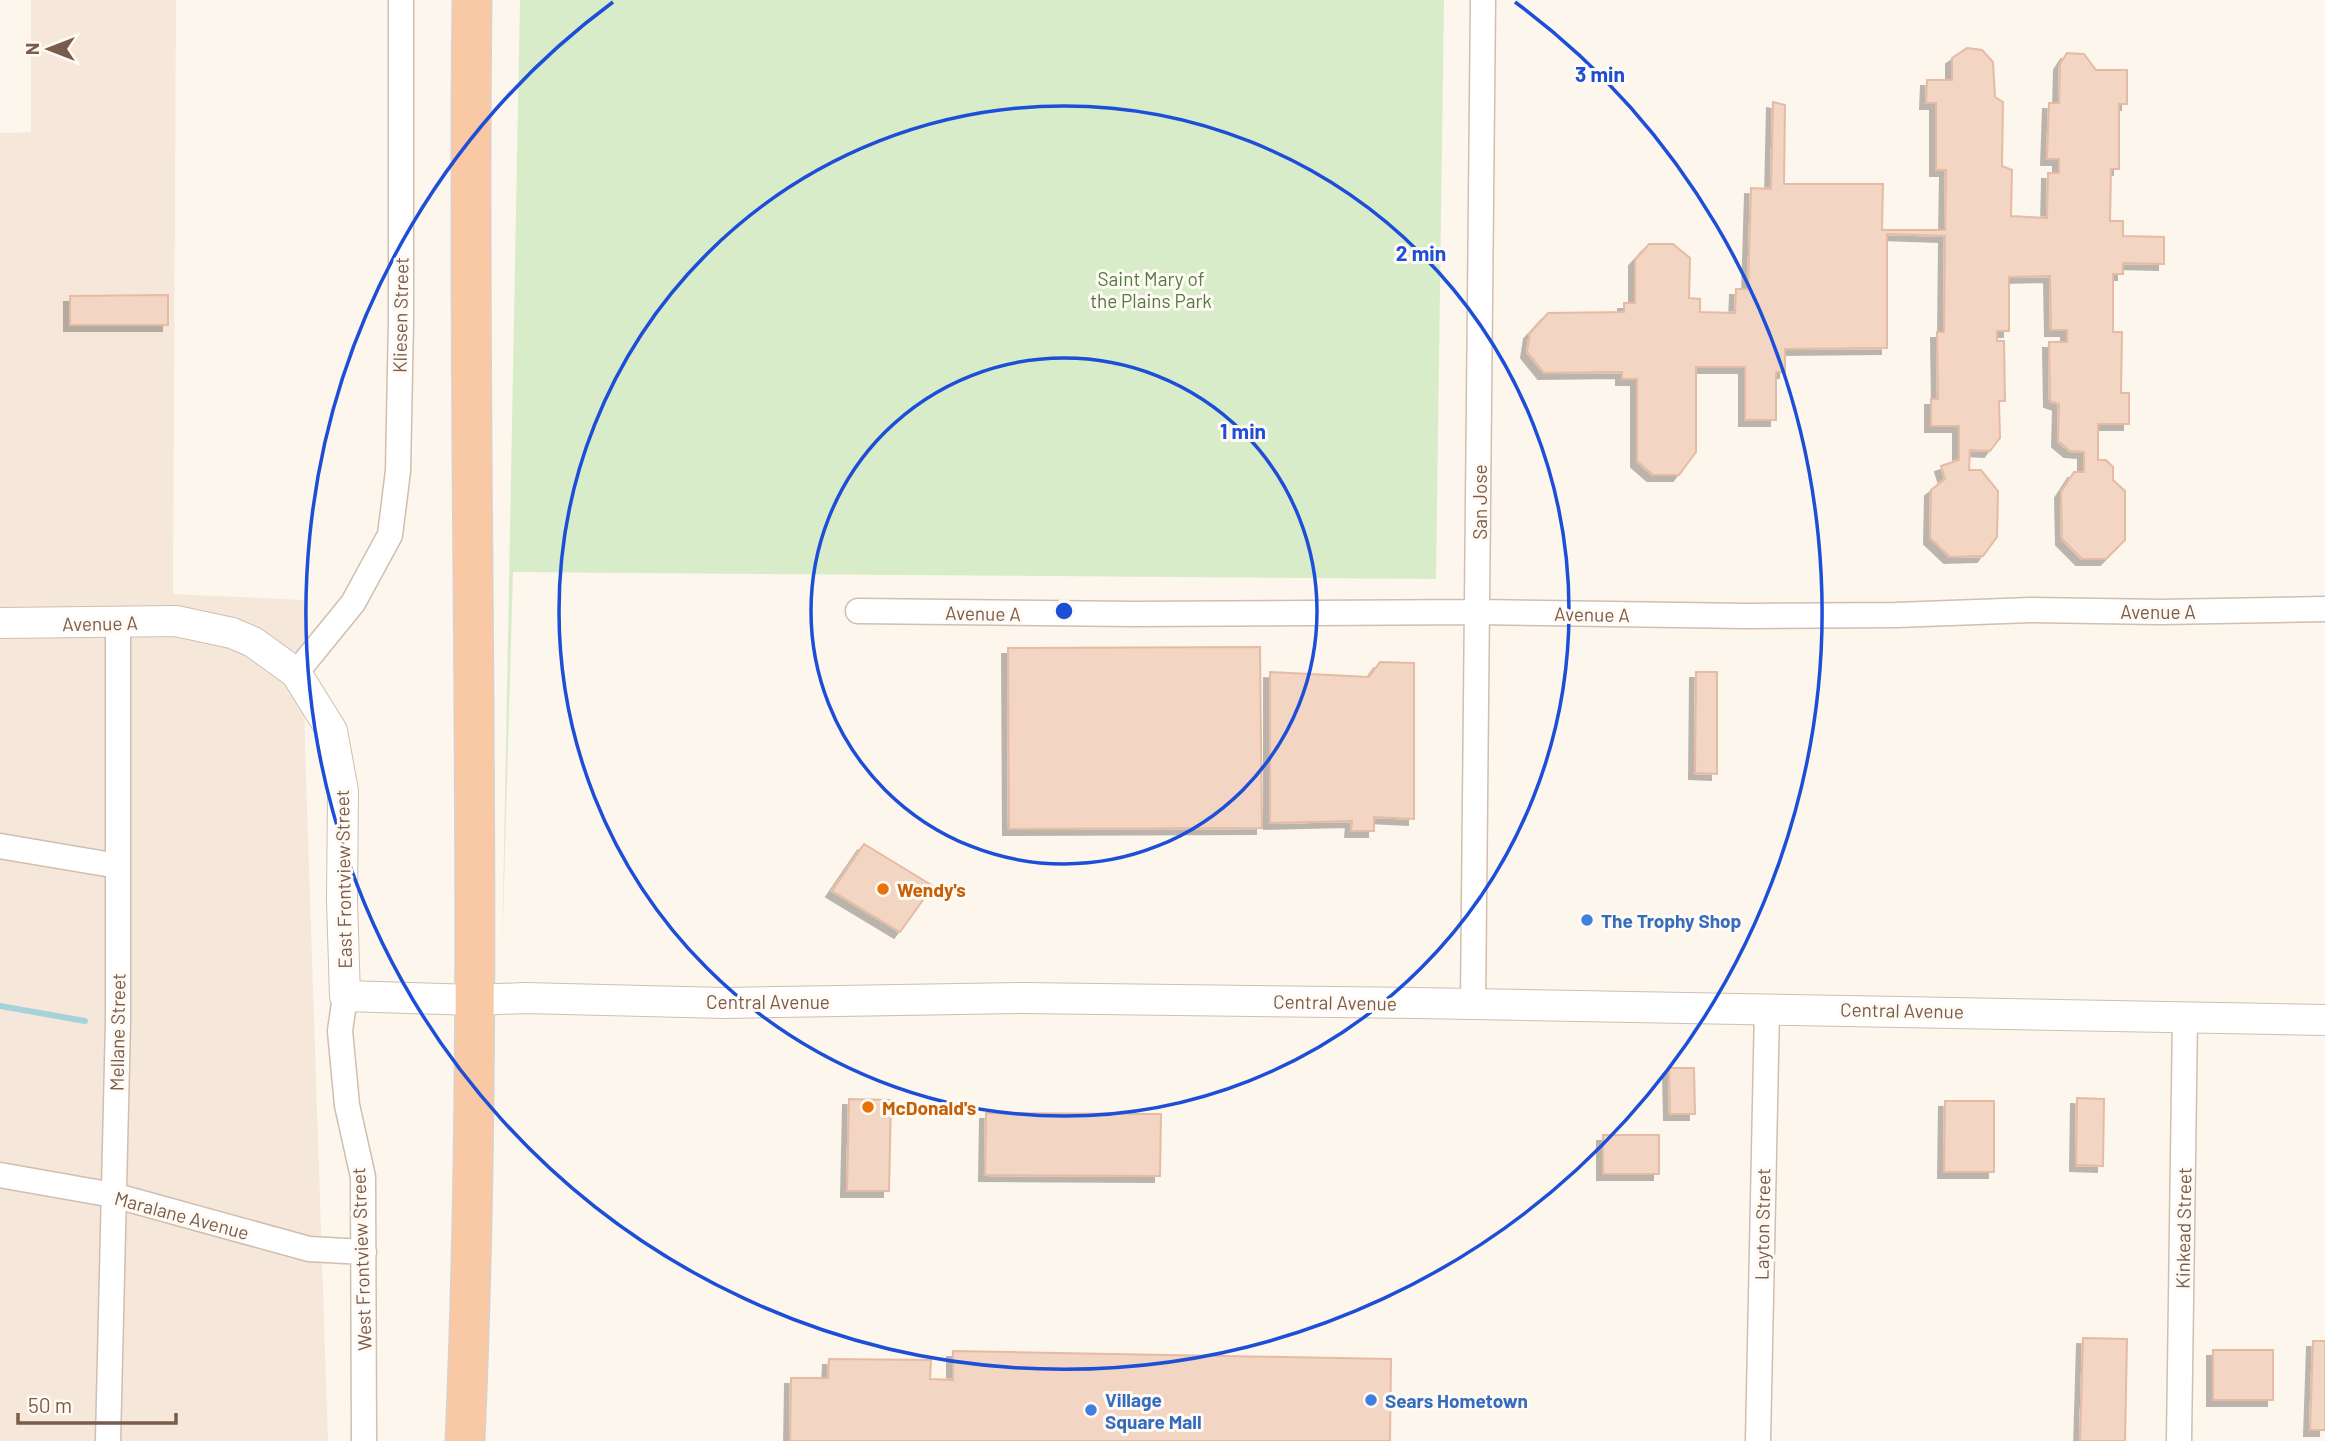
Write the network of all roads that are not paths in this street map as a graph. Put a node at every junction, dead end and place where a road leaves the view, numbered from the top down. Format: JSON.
{"nodes":[{"id":1,"x":401,"y":0,"type":"edge"},
{"id":2,"x":472,"y":0,"type":"edge"},
{"id":3,"x":1483,"y":0,"type":"edge"},
{"id":4,"x":2325,"y":609,"type":"edge"},
{"id":5,"x":858,"y":611,"type":"dead end"},
{"id":6,"x":1478,"y":611,"type":"junction"},
{"id":7,"x":118,"y":622,"type":"junction"},
{"id":8,"x":0,"y":623,"type":"edge"},
{"id":9,"x":199,"y":625,"type":"joint"},
{"id":10,"x":296,"y":673,"type":"junction"},
{"id":11,"x":0,"y":846,"type":"edge"},
{"id":12,"x":118,"y":866,"type":"junction"},
{"id":13,"x":345,"y":996,"type":"junction"},
{"id":14,"x":474,"y":1000,"type":"junction"},
{"id":15,"x":1473,"y":1003,"type":"junction"},
{"id":16,"x":1767,"y":1007,"type":"junction"},
{"id":17,"x":2185,"y":1016,"type":"junction"},
{"id":18,"x":2325,"y":1020,"type":"edge"},
{"id":19,"x":0,"y":1175,"type":"edge"},
{"id":20,"x":113,"y":1195,"type":"junction"},
{"id":21,"x":364,"y":1252,"type":"junction"},
{"id":22,"x":108,"y":1441,"type":"edge"},
{"id":23,"x":364,"y":1441,"type":"edge"},
{"id":24,"x":465,"y":1441,"type":"edge"},
{"id":25,"x":1758,"y":1441,"type":"edge"},
{"id":26,"x":2179,"y":1441,"type":"edge"}],
"edges":[{"from":1,"to":10,"type":"street","name":"Kliesen Street"},
{"from":2,"to":14,"type":"highway"},
{"from":3,"to":6,"type":"street","name":"San Jose"},
{"from":4,"to":6,"type":"street","name":"Avenue A"},
{"from":5,"to":6,"type":"street","name":"Avenue A"},
{"from":6,"to":15,"type":"street","name":"San Jose"},
{"from":7,"to":8,"type":"street","name":"Avenue A"},
{"from":7,"to":9,"type":"street","name":"Avenue A"},
{"from":7,"to":12,"type":"street","name":"Mellane Street"},
{"from":9,"to":10,"type":"street","name":"East Frontview Street"},
{"from":10,"to":13,"type":"street","name":"East Frontview Street"},
{"from":11,"to":12,"type":"street"},
{"from":12,"to":20,"type":"street","name":"Mellane Street"},
{"from":13,"to":14,"type":"street","name":"Central Avenue"},
{"from":13,"to":21,"type":"street","name":"West Frontview Street"},
{"from":14,"to":15,"type":"street","name":"Central Avenue"},
{"from":14,"to":24,"type":"highway"},
{"from":15,"to":16,"type":"street","name":"Central Avenue"},
{"from":16,"to":17,"type":"street","name":"Central Avenue"},
{"from":16,"to":25,"type":"street","name":"Layton Street"},
{"from":17,"to":18,"type":"street","name":"Central Avenue"},
{"from":17,"to":26,"type":"street","name":"Kinkead Street"},
{"from":19,"to":20,"type":"street","name":"Maralane Avenue"},
{"from":20,"to":21,"type":"street","name":"Maralane Avenue"},
{"from":20,"to":22,"type":"street","name":"Mellane Street"},
{"from":21,"to":23,"type":"street","name":"West Frontview Street"}]}
